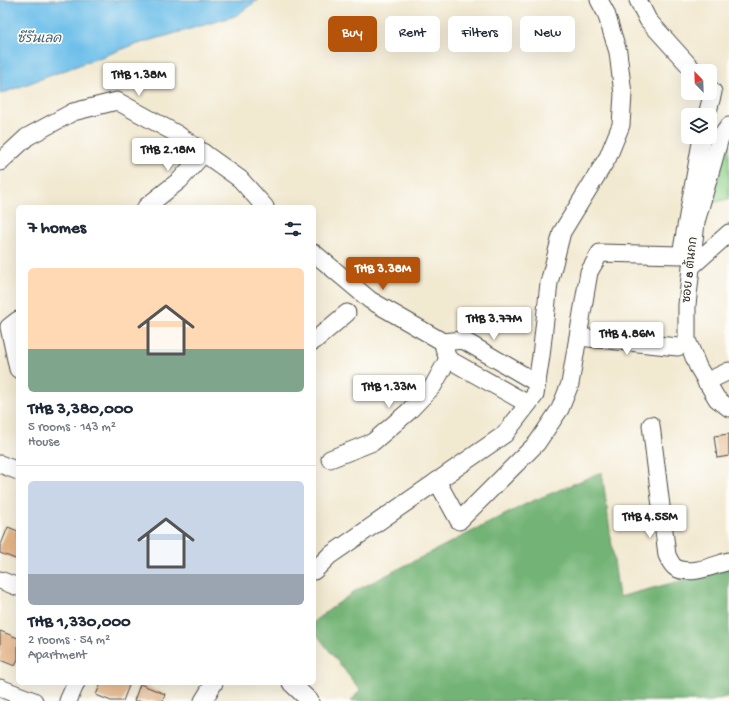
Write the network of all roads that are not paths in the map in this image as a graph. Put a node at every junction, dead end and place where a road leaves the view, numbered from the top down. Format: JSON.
{"nodes":[{"id":1,"x":599,"y":0,"type":"edge"},
{"id":2,"x":638,"y":0,"type":"edge"},
{"id":3,"x":688,"y":64,"type":"edge"},
{"id":4,"x":729,"y":126,"type":"edge"},
{"id":5,"x":701,"y":144,"type":"edge"},
{"id":6,"x":204,"y":153,"type":"junction"},
{"id":7,"x":0,"y":162,"type":"edge"},
{"id":8,"x":149,"y":205,"type":"edge"},
{"id":9,"x":263,"y":205,"type":"edge"},
{"id":10,"x":729,"y":233,"type":"edge"},
{"id":11,"x":316,"y":255,"type":"edge"},
{"id":12,"x":691,"y":267,"type":"junction"},
{"id":13,"x":347,"y":313,"type":"dead end"},
{"id":14,"x":16,"y":322,"type":"edge"},
{"id":15,"x":578,"y":337,"type":"junction"},
{"id":16,"x":316,"y":339,"type":"edge"},
{"id":17,"x":443,"y":342,"type":"junction"},
{"id":18,"x":678,"y":347,"type":"dead end"},
{"id":19,"x":448,"y":359,"type":"junction"},
{"id":20,"x":16,"y":360,"type":"edge"},
{"id":21,"x":729,"y":371,"type":"edge"},
{"id":22,"x":706,"y":382,"type":"junction"},
{"id":23,"x":537,"y":383,"type":"junction"},
{"id":24,"x":528,"y":404,"type":"junction"},
{"id":25,"x":729,"y":408,"type":"edge"},
{"id":26,"x":651,"y":425,"type":"dead end"},
{"id":27,"x":330,"y":459,"type":"dead end"},
{"id":28,"x":0,"y":464,"type":"edge"},
{"id":29,"x":16,"y":470,"type":"edge"},
{"id":30,"x":437,"y":481,"type":"junction"},
{"id":31,"x":729,"y":561,"type":"edge"},
{"id":32,"x":316,"y":569,"type":"edge"},
{"id":33,"x":0,"y":580,"type":"edge"},
{"id":34,"x":16,"y":586,"type":"edge"},
{"id":35,"x":75,"y":685,"type":"edge"},
{"id":36,"x":213,"y":685,"type":"edge"},
{"id":37,"x":293,"y":685,"type":"edge"},
{"id":38,"x":0,"y":688,"type":"edge"},
{"id":39,"x":306,"y":700,"type":"edge"},
{"id":40,"x":34,"y":701,"type":"edge"},
{"id":41,"x":68,"y":701,"type":"edge"},
{"id":42,"x":203,"y":701,"type":"edge"}],
"edges":[{"from":1,"to":23,"type":"street"},
{"from":2,"to":3,"type":"street"},
{"from":4,"to":12,"type":"street","name":"ซอย 8 ต้นกก"},
{"from":5,"to":15,"type":"street"},
{"from":6,"to":7,"type":"street"},
{"from":6,"to":8,"type":"street"},
{"from":6,"to":9,"type":"street"},
{"from":10,"to":12,"type":"street"},
{"from":11,"to":17,"type":"street"},
{"from":12,"to":22,"type":"street","name":"ซอย 8 ต้นกก"},
{"from":13,"to":16,"type":"street"},
{"from":14,"to":20,"type":"street"},
{"from":15,"to":18,"type":"street"},
{"from":15,"to":30,"type":"street"},
{"from":17,"to":19,"type":"street"},
{"from":17,"to":23,"type":"street"},
{"from":19,"to":24,"type":"street"},
{"from":19,"to":27,"type":"street"},
{"from":21,"to":22,"type":"street"},
{"from":22,"to":25,"type":"street","name":"ซอย 8 ต้นกก"},
{"from":23,"to":24,"type":"street"},
{"from":24,"to":30,"type":"street"},
{"from":26,"to":31,"type":"street"},
{"from":28,"to":29,"type":"street"},
{"from":30,"to":32,"type":"street"},
{"from":33,"to":34,"type":"street"},
{"from":35,"to":41,"type":"street"},
{"from":36,"to":42,"type":"street"},
{"from":37,"to":39,"type":"street"},
{"from":38,"to":40,"type":"street"}]}
